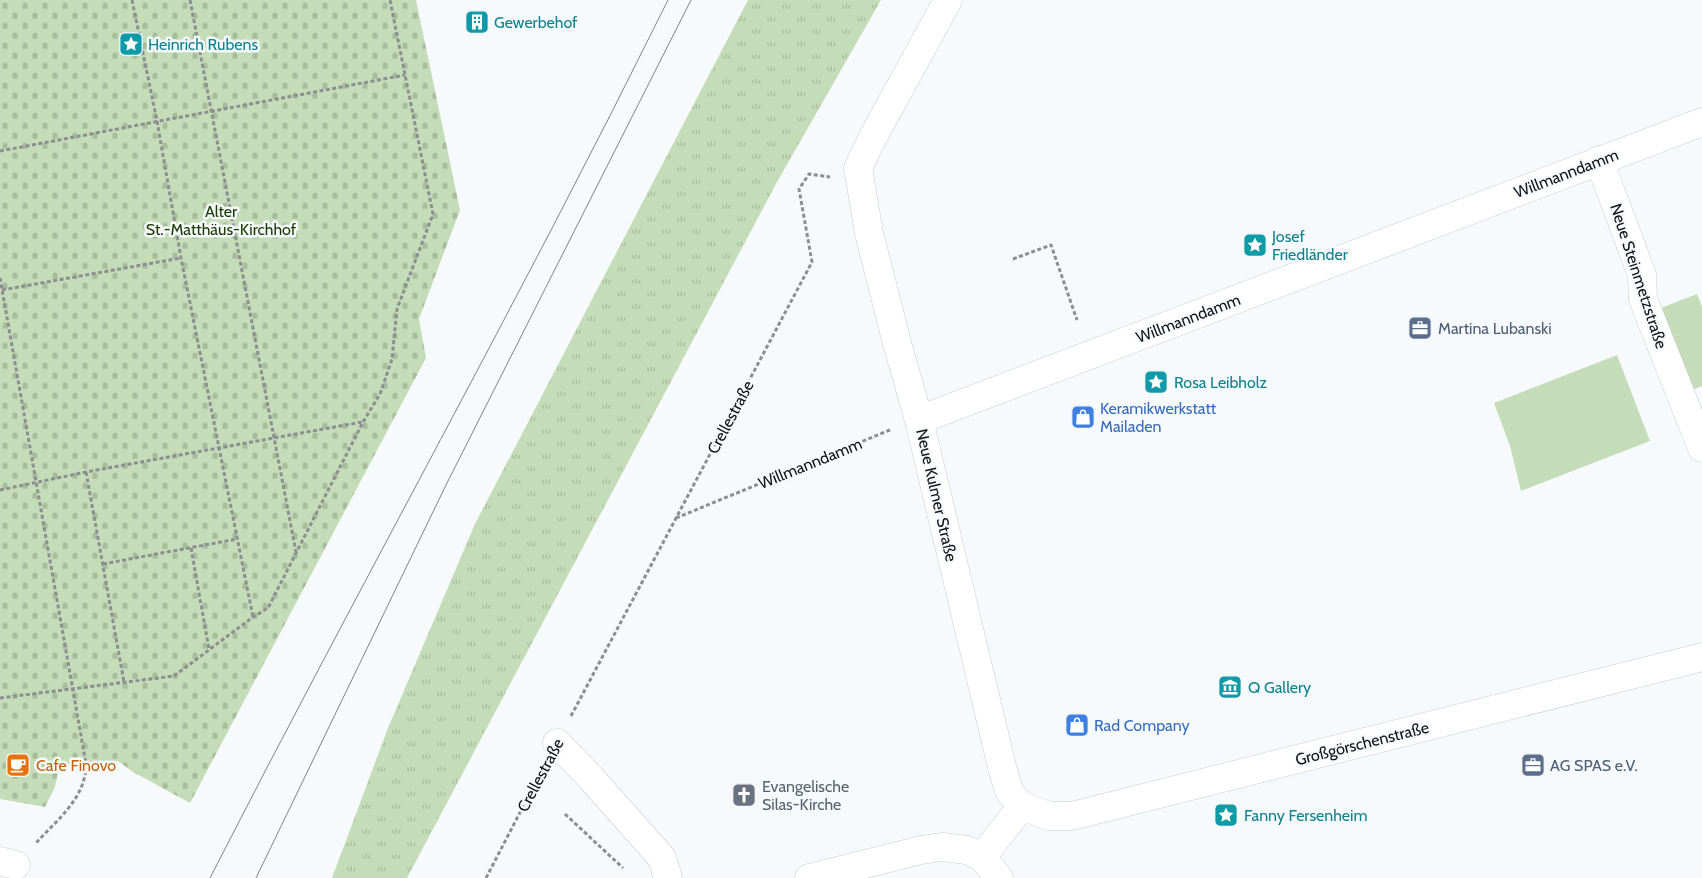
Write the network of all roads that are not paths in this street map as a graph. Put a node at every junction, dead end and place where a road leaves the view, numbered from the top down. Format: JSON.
{"nodes":[{"id":1,"x":948,"y":0,"type":"edge"},
{"id":2,"x":1702,"y":122,"type":"edge"},
{"id":3,"x":1598,"y":160,"type":"junction"},
{"id":4,"x":919,"y":420,"type":"junction"},
{"id":5,"x":1702,"y":448,"type":"edge"},
{"id":6,"x":1702,"y":657,"type":"edge"},
{"id":7,"x":557,"y":743,"type":"road end"},
{"id":8,"x":1022,"y":806,"type":"junction"},
{"id":9,"x":982,"y":856,"type":"junction"},
{"id":10,"x":668,"y":878,"type":"edge"},
{"id":11,"x":809,"y":878,"type":"edge"},
{"id":12,"x":999,"y":878,"type":"edge"}],
"edges":[{"from":1,"to":4,"type":"street","name":"Neue Kulmer Straße"},
{"from":2,"to":3,"type":"street","name":"Willmanndamm"},
{"from":3,"to":4,"type":"street","name":"Willmanndamm"},
{"from":3,"to":5,"type":"street","name":"Neue Steinmetzstraße"},
{"from":4,"to":8,"type":"street","name":"Neue Kulmer Straße"},
{"from":6,"to":8,"type":"street","name":"Großgörschenstraße"},
{"from":7,"to":10,"type":"street"},
{"from":8,"to":9,"type":"street"},
{"from":9,"to":11,"type":"street"},
{"from":9,"to":12,"type":"street"}]}
